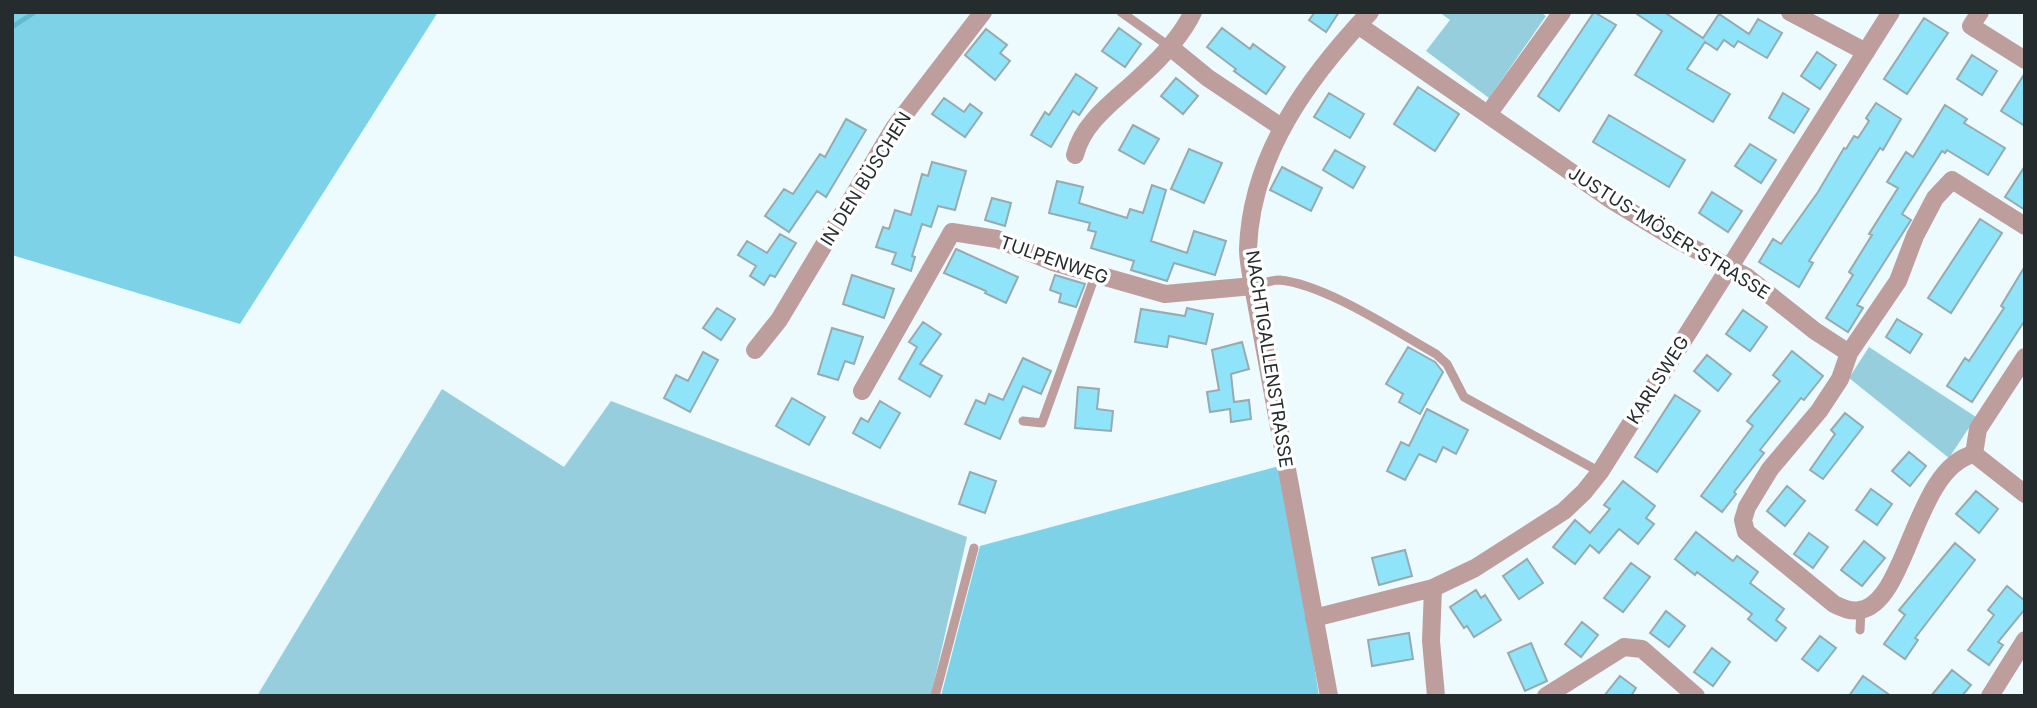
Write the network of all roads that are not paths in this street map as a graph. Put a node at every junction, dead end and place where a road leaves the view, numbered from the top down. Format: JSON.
{"nodes":[{"id":1,"x":983,"y":12,"type":"edge"},
{"id":2,"x":1121,"y":12,"type":"edge"},
{"id":3,"x":1193,"y":12,"type":"edge"},
{"id":4,"x":1562,"y":12,"type":"edge"},
{"id":5,"x":1790,"y":12,"type":"edge"},
{"id":6,"x":1891,"y":12,"type":"edge"},
{"id":7,"x":1980,"y":12,"type":"edge"},
{"id":8,"x":1364,"y":18,"type":"edge"},
{"id":9,"x":1170,"y":47,"type":"junction"},
{"id":10,"x":1866,"y":52,"type":"junction"},
{"id":11,"x":2025,"y":60,"type":"edge"},
{"id":12,"x":1489,"y":113,"type":"junction"},
{"id":13,"x":1281,"y":127,"type":"junction"},
{"id":14,"x":1074,"y":155,"type":"dead end"},
{"id":15,"x":2025,"y":226,"type":"edge"},
{"id":16,"x":1728,"y":267,"type":"junction"},
{"id":17,"x":1096,"y":276,"type":"junction"},
{"id":18,"x":1253,"y":286,"type":"junction"},
{"id":19,"x":755,"y":350,"type":"dead end"},
{"id":20,"x":1849,"y":353,"type":"junction"},
{"id":21,"x":2025,"y":357,"type":"edge"},
{"id":22,"x":862,"y":391,"type":"dead end"},
{"id":23,"x":1023,"y":422,"type":"dead end"},
{"id":24,"x":1973,"y":454,"type":"junction"},
{"id":25,"x":1600,"y":472,"type":"junction"},
{"id":26,"x":2025,"y":494,"type":"edge"},
{"id":27,"x":974,"y":548,"type":"dead end"},
{"id":28,"x":1433,"y":588,"type":"junction"},
{"id":29,"x":1861,"y":610,"type":"junction"},
{"id":30,"x":1314,"y":618,"type":"junction"},
{"id":31,"x":1860,"y":630,"type":"dead end"},
{"id":32,"x":2025,"y":640,"type":"edge"},
{"id":33,"x":935,"y":696,"type":"edge"},
{"id":34,"x":1329,"y":696,"type":"edge"},
{"id":35,"x":1437,"y":696,"type":"edge"},
{"id":36,"x":1546,"y":696,"type":"edge"},
{"id":37,"x":1696,"y":696,"type":"edge"},
{"id":38,"x":1990,"y":696,"type":"edge"}],
"edges":[{"from":1,"to":19,"type":"street","name":"IN DEN BÜSCHEN"},
{"from":2,"to":9,"type":"lane"},
{"from":3,"to":9,"type":"street"},
{"from":4,"to":12,"type":"street"},
{"from":5,"to":10,"type":"street"},
{"from":6,"to":10,"type":"street","name":"KARLSWEG"},
{"from":7,"to":11,"type":"street"},
{"from":8,"to":12,"type":"street","name":"JUSTUS-MÖSER-STRASSE"},
{"from":8,"to":13,"type":"street","name":"NACHTIGALLENSTRASSE"},
{"from":9,"to":13,"type":"street"},
{"from":9,"to":14,"type":"street"},
{"from":10,"to":16,"type":"street","name":"KARLSWEG"},
{"from":12,"to":16,"type":"street","name":"JUSTUS-MÖSER-STRASSE"},
{"from":13,"to":18,"type":"street","name":"NACHTIGALLENSTRASSE"},
{"from":15,"to":20,"type":"street"},
{"from":16,"to":20,"type":"street","name":"JUSTUS-MÖSER-STRASSE"},
{"from":16,"to":25,"type":"street","name":"KARLSWEG"},
{"from":17,"to":18,"type":"street","name":"TULPENWEG"},
{"from":17,"to":22,"type":"street","name":"TULPENWEG"},
{"from":17,"to":23,"type":"lane"},
{"from":18,"to":25,"type":"lane"},
{"from":18,"to":30,"type":"street","name":"NACHTIGALLENSTRASSE"},
{"from":20,"to":29,"type":"street"},
{"from":21,"to":24,"type":"street"},
{"from":24,"to":26,"type":"street"},
{"from":24,"to":29,"type":"street"},
{"from":25,"to":28,"type":"street","name":"KARLSWEG"},
{"from":27,"to":33,"type":"lane"},
{"from":28,"to":30,"type":"street","name":"KARLSWEG"},
{"from":28,"to":35,"type":"street"},
{"from":29,"to":31,"type":"lane"},
{"from":30,"to":34,"type":"street","name":"NACHTIGALLENSTRASSE"},
{"from":32,"to":38,"type":"street"},
{"from":36,"to":37,"type":"street"}]}
